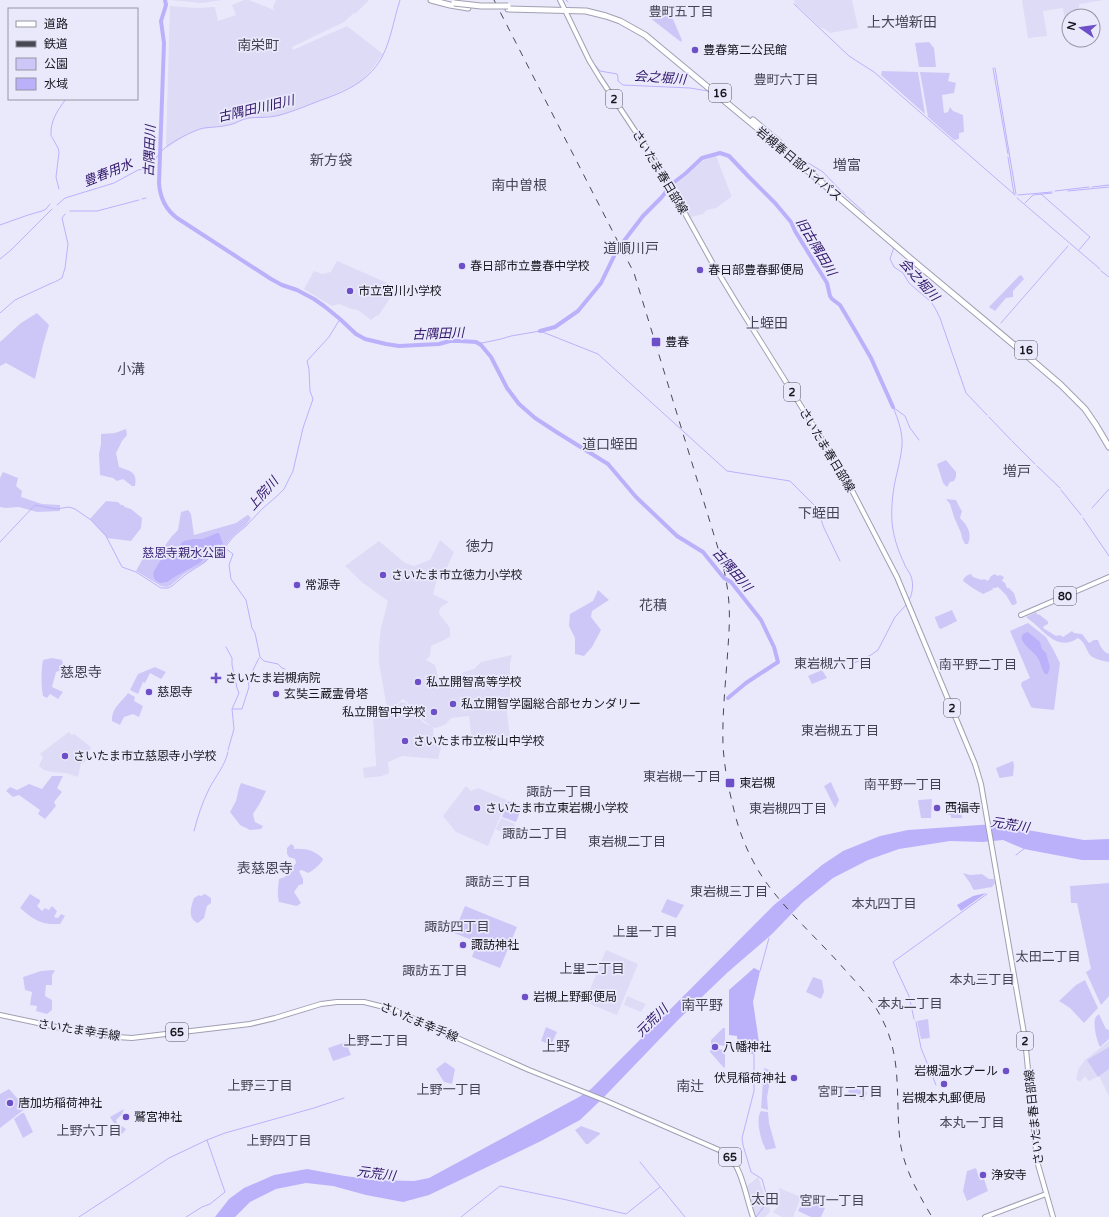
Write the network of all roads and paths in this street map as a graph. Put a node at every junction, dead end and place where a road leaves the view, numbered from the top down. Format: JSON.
{"nodes":[{"id":1,"x":431,"y":0,"type":"edge"},
{"id":2,"x":439,"y":0,"type":"edge"},
{"id":3,"x":560,"y":0,"type":"edge"},
{"id":4,"x":454,"y":4,"type":"junction"},
{"id":5,"x":565,"y":9,"type":"junction"},
{"id":6,"x":1109,"y":442,"type":"edge"},
{"id":7,"x":1109,"y":448,"type":"edge"},
{"id":8,"x":1109,"y":577,"type":"edge"},
{"id":9,"x":1021,"y":615,"type":"dead end"},
{"id":10,"x":0,"y":1015,"type":"edge"},
{"id":11,"x":1046,"y":1194,"type":"junction"},
{"id":12,"x":753,"y":1217,"type":"edge"},
{"id":13,"x":985,"y":1217,"type":"edge"},
{"id":14,"x":1053,"y":1217,"type":"edge"}],
"edges":[{"from":1,"to":4,"type":"highway","name":"岩槻春日部バイパス","number":"16"},
{"from":2,"to":4,"type":"highway","name":"岩槻春日部バイパス","number":"16"},
{"from":3,"to":5,"type":"main road","name":"さいたま春日部線","number":"2"},
{"from":4,"to":5,"type":"highway","name":"岩槻春日部バイパス","number":"16","bridge":true},
{"from":5,"to":6,"type":"highway","name":"岩槻春日部バイパス","number":"16"},
{"from":5,"to":7,"type":"highway","name":"岩槻春日部バイパス","number":"16"},
{"from":5,"to":11,"type":"main road","name":"さいたま春日部線","number":"2"},
{"from":8,"to":9,"type":"main road","number":"80"},
{"from":10,"to":12,"type":"main road","name":"さいたま幸手線","number":"65"},
{"from":11,"to":13,"type":"main road"},
{"from":11,"to":14,"type":"main road","name":"さいたま春日部線","number":"2"}]}
